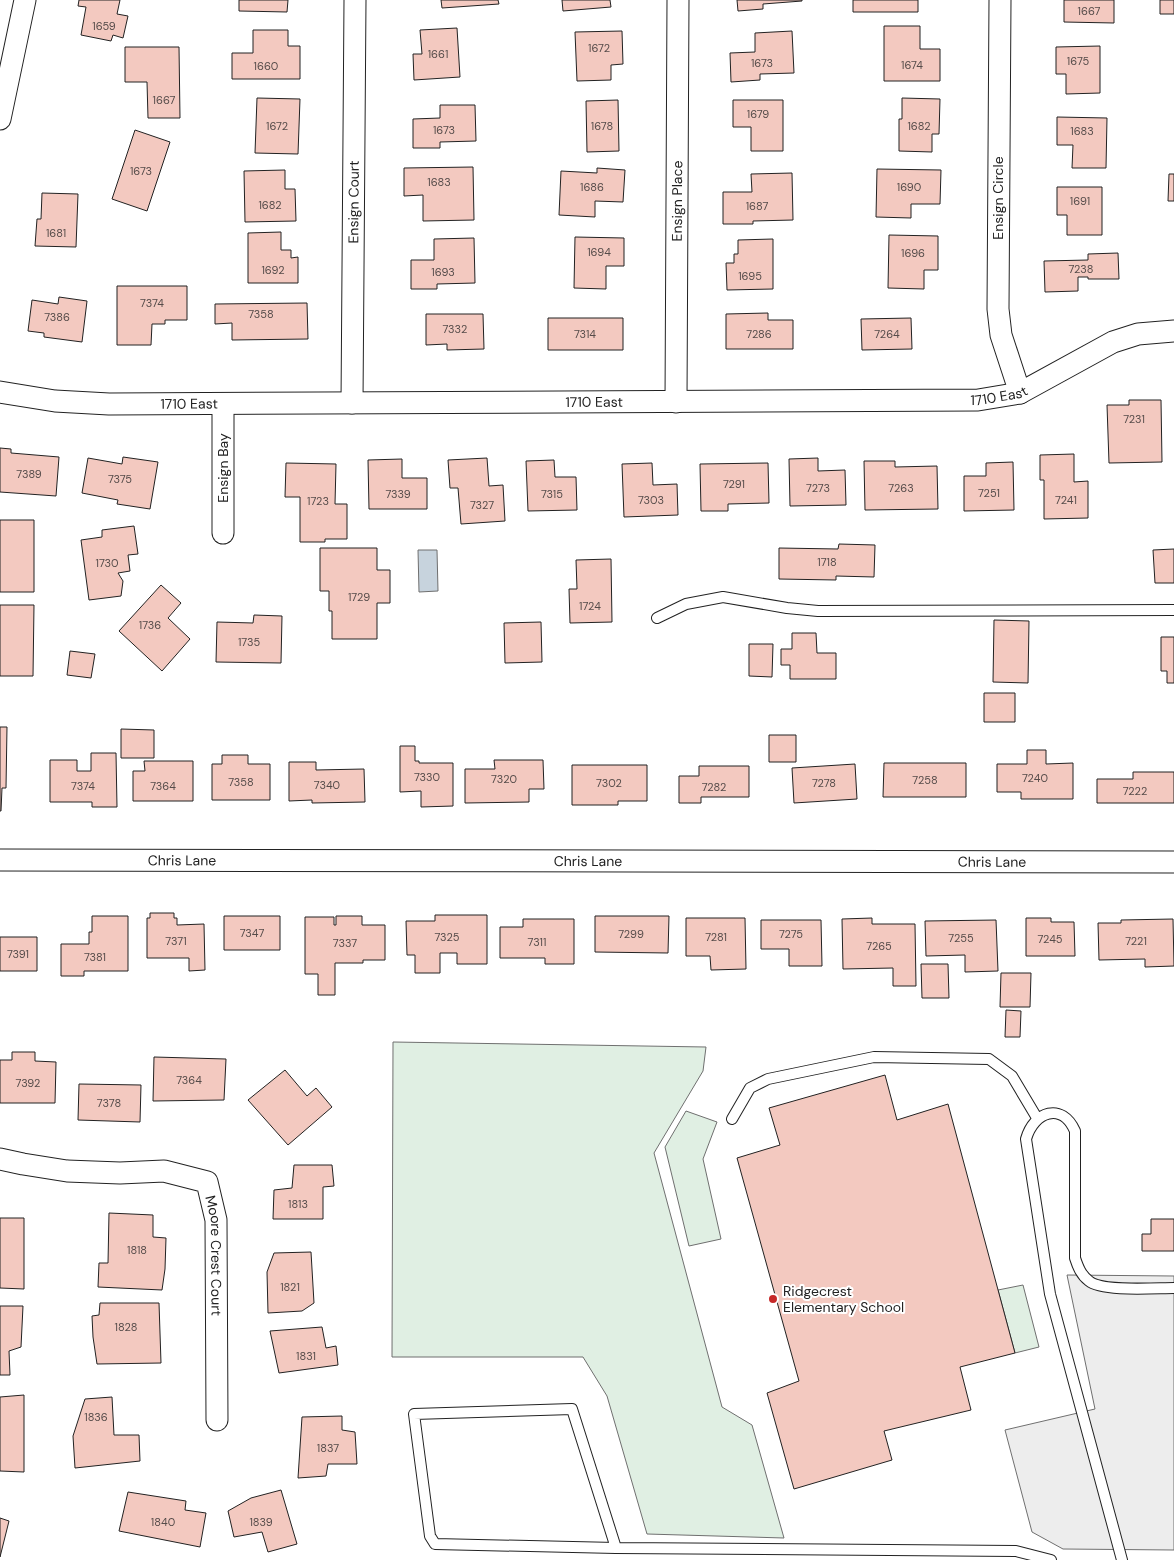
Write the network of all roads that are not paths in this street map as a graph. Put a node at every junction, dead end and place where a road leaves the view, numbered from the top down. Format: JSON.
{"nodes":[{"id":1,"x":25,"y":0,"type":"edge"},
{"id":2,"x":355,"y":0,"type":"edge"},
{"id":3,"x":678,"y":0,"type":"edge"},
{"id":4,"x":1000,"y":0,"type":"edge"},
{"id":5,"x":0,"y":119,"type":"edge"},
{"id":6,"x":1174,"y":331,"type":"edge"},
{"id":7,"x":0,"y":392,"type":"edge"},
{"id":8,"x":1020,"y":393,"type":"junction"},
{"id":9,"x":676,"y":402,"type":"junction"},
{"id":10,"x":352,"y":403,"type":"junction"},
{"id":11,"x":223,"y":404,"type":"junction"},
{"id":12,"x":223,"y":533,"type":"dead end"},
{"id":13,"x":1174,"y":610,"type":"edge"},
{"id":14,"x":657,"y":618,"type":"dead end"},
{"id":15,"x":0,"y":860,"type":"edge"},
{"id":16,"x":1174,"y":862,"type":"edge"},
{"id":17,"x":1037,"y":1118,"type":"junction"},
{"id":18,"x":732,"y":1119,"type":"dead end"},
{"id":19,"x":0,"y":1159,"type":"edge"},
{"id":20,"x":1174,"y":1288,"type":"edge"},
{"id":21,"x":217,"y":1420,"type":"dead end"},
{"id":22,"x":616,"y":1548,"type":"junction"},
{"id":23,"x":1051,"y":1560,"type":"edge"},
{"id":24,"x":1122,"y":1560,"type":"edge"}],
"edges":[{"from":1,"to":5,"type":"street"},
{"from":2,"to":10,"type":"street","name":"Ensign Court"},
{"from":3,"to":9,"type":"street","name":"Ensign Place"},
{"from":4,"to":8,"type":"street","name":"Ensign Circle"},
{"from":6,"to":8,"type":"street","name":"1710 East"},
{"from":7,"to":11,"type":"street","name":"1710 East"},
{"from":8,"to":9,"type":"street","name":"1710 East"},
{"from":9,"to":10,"type":"street","name":"1710 East"},
{"from":10,"to":11,"type":"street","name":"1710 East"},
{"from":11,"to":12,"type":"street","name":"Ensign Bay"},
{"from":13,"to":14,"type":"lane"},
{"from":15,"to":16,"type":"street","name":"Chris Lane"},
{"from":17,"to":18,"type":"lane"},
{"from":17,"to":20,"type":"lane"},
{"from":17,"to":24,"type":"lane"},
{"from":19,"to":21,"type":"street","name":"Moore Crest Court"},
{"from":22,"to":22,"type":"lane"},
{"from":22,"to":23,"type":"lane"}]}
